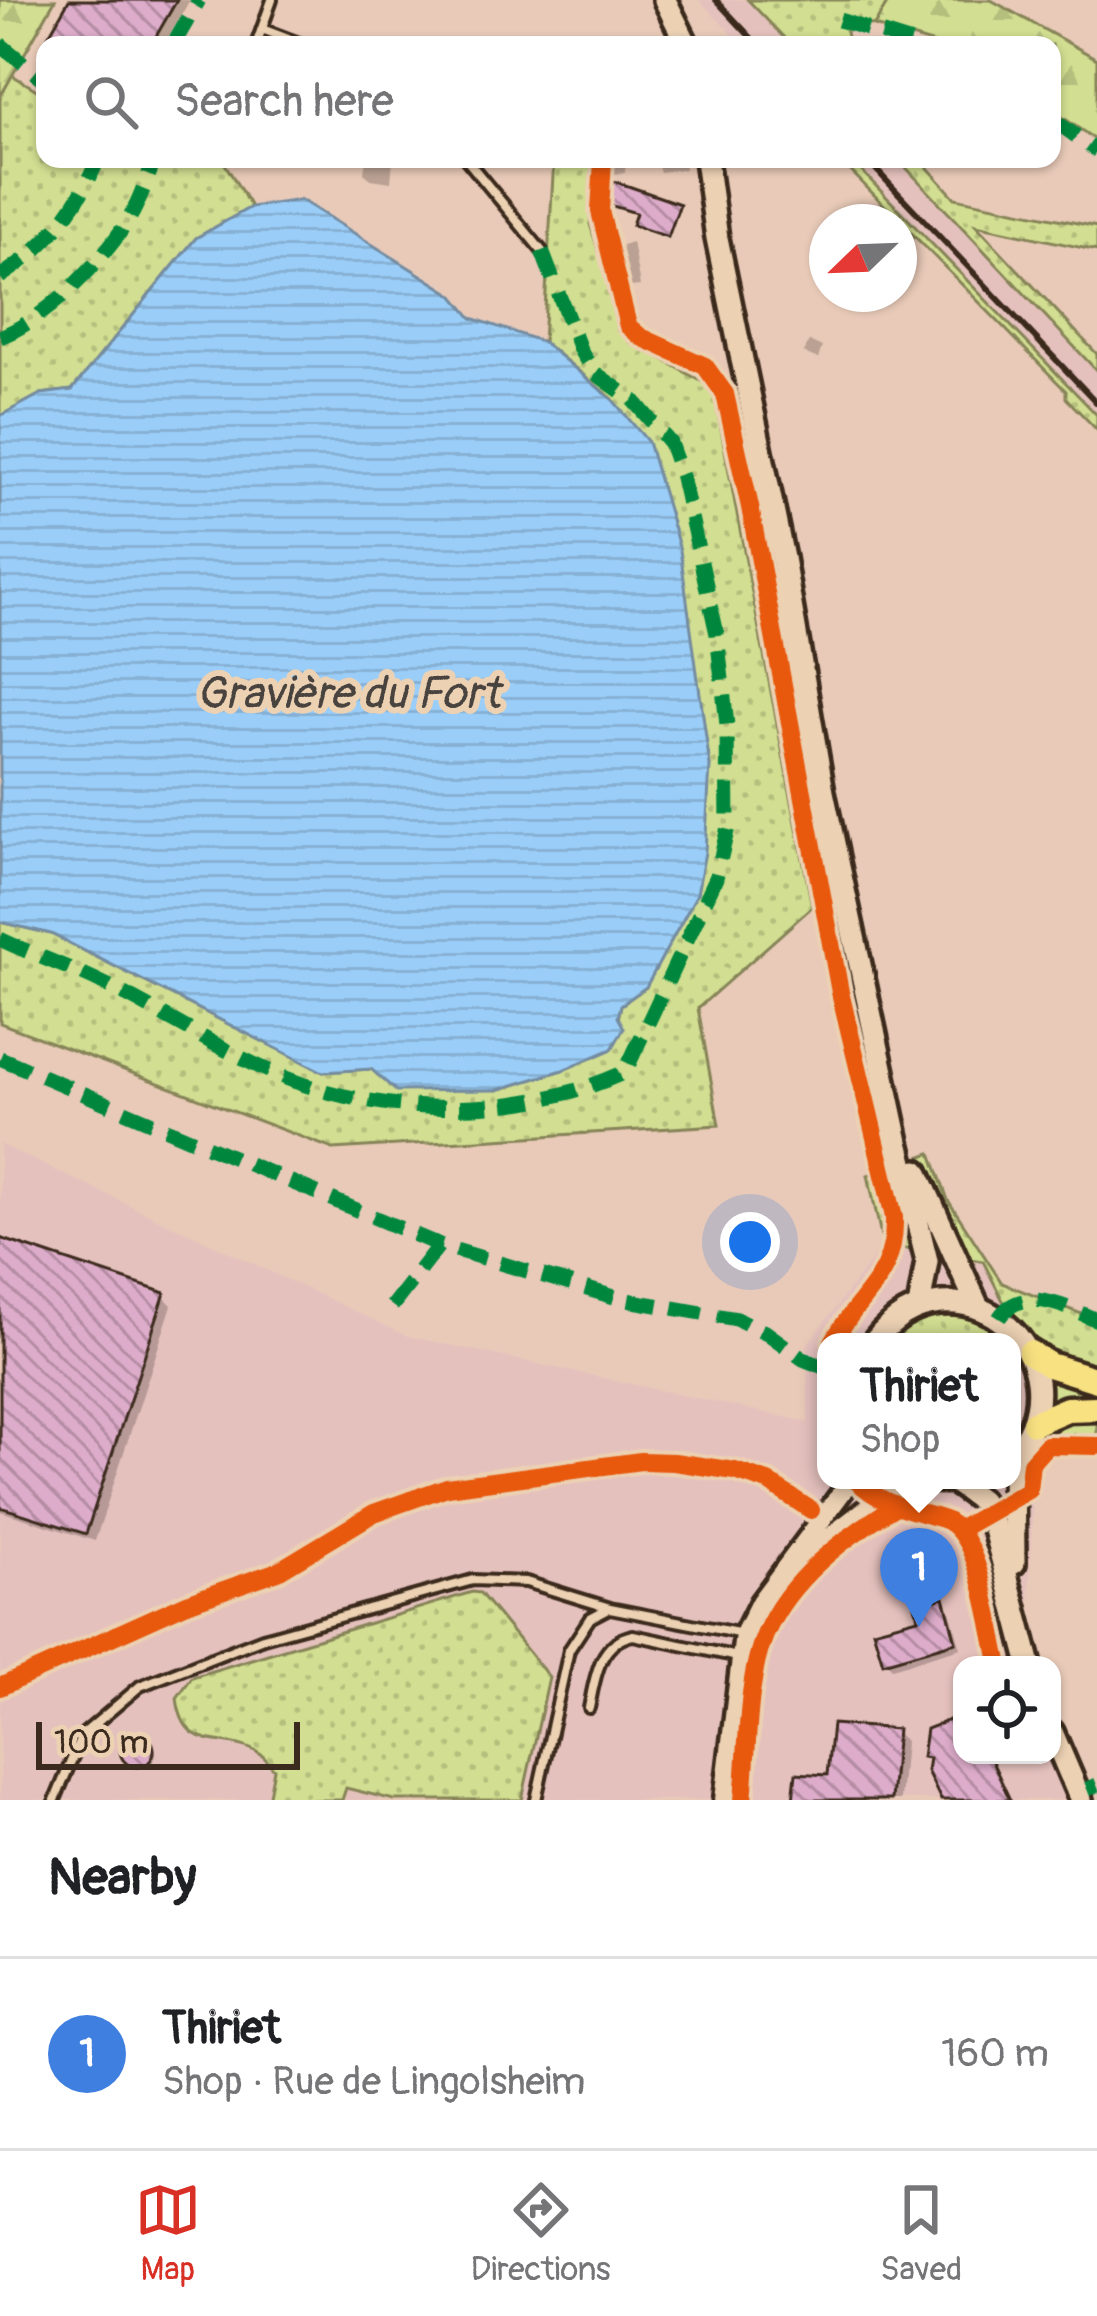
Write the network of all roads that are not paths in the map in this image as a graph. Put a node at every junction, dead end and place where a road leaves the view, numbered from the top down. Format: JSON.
{"nodes":[{"id":1,"x":272,"y":0,"type":"edge"},
{"id":2,"x":665,"y":0,"type":"edge"},
{"id":3,"x":262,"y":28,"type":"junction"},
{"id":4,"x":259,"y":36,"type":"edge"},
{"id":5,"x":282,"y":36,"type":"edge"},
{"id":6,"x":683,"y":36,"type":"edge"},
{"id":7,"x":473,"y":168,"type":"edge"},
{"id":8,"x":707,"y":168,"type":"edge"},
{"id":9,"x":542,"y":251,"type":"dead end"},
{"id":10,"x":883,"y":1070,"type":"junction"},
{"id":11,"x":919,"y":1307,"type":"junction"},
{"id":12,"x":978,"y":1307,"type":"junction"},
{"id":13,"x":882,"y":1333,"type":"edge"},
{"id":14,"x":1017,"y":1333,"type":"edge"},
{"id":15,"x":1021,"y":1339,"type":"edge"},
{"id":16,"x":1030,"y":1353,"type":"junction"},
{"id":17,"x":1097,"y":1380,"type":"edge"},
{"id":18,"x":1097,"y":1408,"type":"edge"},
{"id":19,"x":1034,"y":1423,"type":"junction"},
{"id":20,"x":1021,"y":1444,"type":"edge"},
{"id":21,"x":844,"y":1489,"type":"edge"},
{"id":22,"x":896,"y":1489,"type":"edge"},
{"id":23,"x":971,"y":1489,"type":"edge"},
{"id":24,"x":1012,"y":1489,"type":"edge"},
{"id":25,"x":784,"y":1573,"type":"junction"},
{"id":26,"x":1014,"y":1594,"type":"junction"},
{"id":27,"x":610,"y":1608,"type":"junction"},
{"id":28,"x":744,"y":1634,"type":"junction"},
{"id":29,"x":1028,"y":1656,"type":"edge"},
{"id":30,"x":738,"y":1657,"type":"junction"},
{"id":31,"x":589,"y":1708,"type":"dead end"},
{"id":32,"x":1061,"y":1753,"type":"edge"},
{"id":33,"x":56,"y":1800,"type":"edge"},
{"id":34,"x":536,"y":1800,"type":"edge"},
{"id":35,"x":724,"y":1800,"type":"edge"},
{"id":36,"x":1081,"y":1800,"type":"edge"}],
"edges":[{"from":1,"to":3,"type":"lane"},
{"from":2,"to":6,"type":"main road"},
{"from":3,"to":4,"type":"lane"},
{"from":3,"to":5,"type":"lane"},
{"from":7,"to":9,"type":"lane"},
{"from":8,"to":10,"type":"main road"},
{"from":10,"to":11,"type":"main road"},
{"from":10,"to":12,"type":"main road"},
{"from":11,"to":12,"type":"main road"},
{"from":11,"to":13,"type":"main road"},
{"from":12,"to":14,"type":"main road"},
{"from":15,"to":16,"type":"main road"},
{"from":16,"to":17,"type":"highway"},
{"from":16,"to":19,"type":"main road"},
{"from":18,"to":19,"type":"highway"},
{"from":19,"to":20,"type":"main road"},
{"from":21,"to":25,"type":"street"},
{"from":22,"to":25,"type":"street"},
{"from":23,"to":26,"type":"main road"},
{"from":24,"to":26,"type":"main road"},
{"from":25,"to":28,"type":"street"},
{"from":26,"to":29,"type":"main road"},
{"from":27,"to":28,"type":"lane"},
{"from":27,"to":33,"type":"lane"},
{"from":27,"to":34,"type":"lane"},
{"from":28,"to":30,"type":"street"},
{"from":30,"to":31,"type":"lane"},
{"from":30,"to":35,"type":"street"},
{"from":32,"to":36,"type":"main road"}]}
